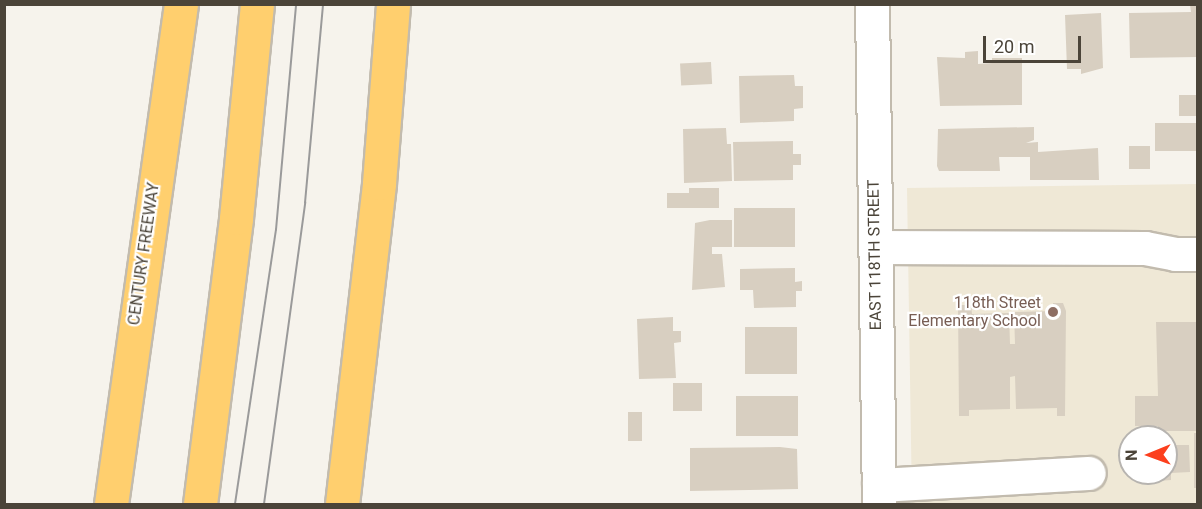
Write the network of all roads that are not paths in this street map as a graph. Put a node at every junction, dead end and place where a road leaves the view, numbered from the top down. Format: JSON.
{"nodes":[{"id":1,"x":181,"y":4,"type":"edge"},
{"id":2,"x":256,"y":4,"type":"edge"},
{"id":3,"x":393,"y":4,"type":"edge"},
{"id":4,"x":872,"y":4,"type":"edge"},
{"id":5,"x":875,"y":247,"type":"junction"},
{"id":6,"x":1197,"y":254,"type":"edge"},
{"id":7,"x":1089,"y":473,"type":"dead end"},
{"id":8,"x":879,"y":495,"type":"edge"},
{"id":9,"x":111,"y":504,"type":"edge"},
{"id":10,"x":200,"y":504,"type":"edge"},
{"id":11,"x":342,"y":504,"type":"edge"}],
"edges":[{"from":1,"to":9,"type":"highway","name":"CENTURY FREEWAY"},
{"from":2,"to":10,"type":"highway"},
{"from":3,"to":11,"type":"highway"},
{"from":4,"to":5,"type":"street","name":"EAST 118TH STREET"},
{"from":5,"to":6,"type":"street"},
{"from":5,"to":8,"type":"street","name":"EAST 118TH STREET"},
{"from":7,"to":8,"type":"street"}]}
